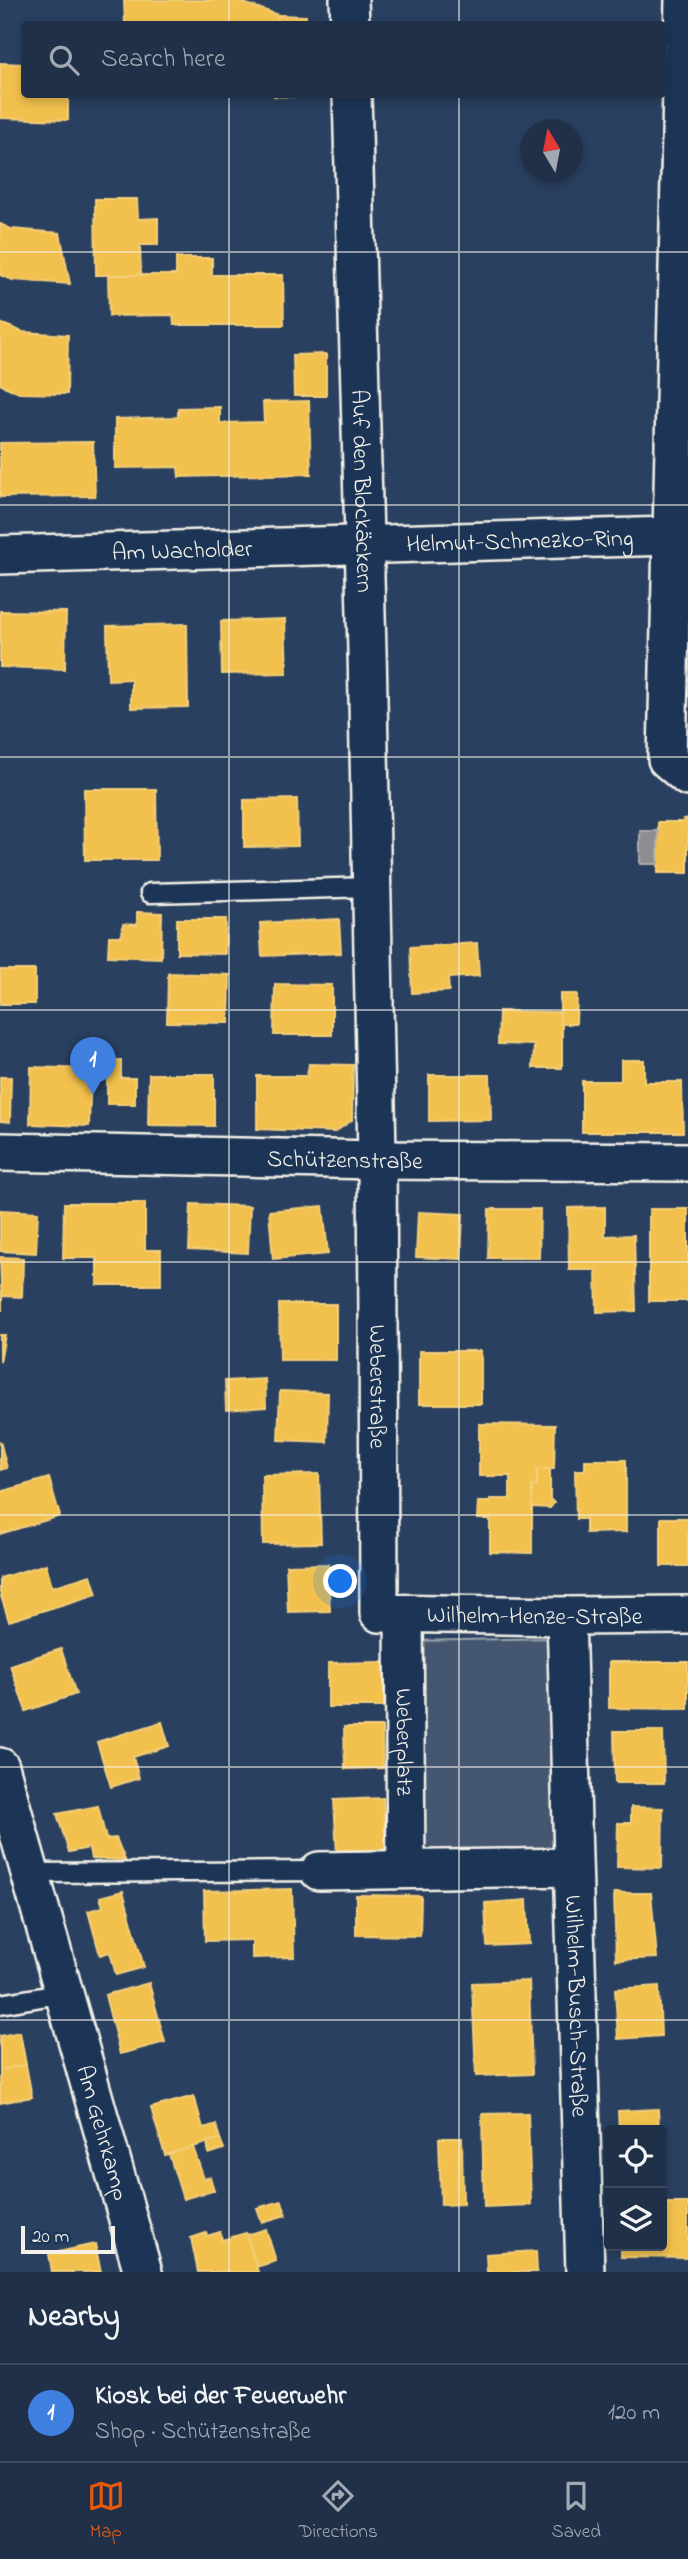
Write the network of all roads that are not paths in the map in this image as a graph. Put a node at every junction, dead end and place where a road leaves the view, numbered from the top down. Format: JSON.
{"nodes":[{"id":1,"x":349,"y":0,"type":"edge"},
{"id":2,"x":684,"y":0,"type":"edge"},
{"id":3,"x":350,"y":21,"type":"edge"},
{"id":4,"x":352,"y":98,"type":"edge"},
{"id":5,"x":672,"y":536,"type":"junction"},
{"id":6,"x":365,"y":545,"type":"junction"},
{"id":7,"x":0,"y":555,"type":"edge"},
{"id":8,"x":688,"y":778,"type":"edge"},
{"id":9,"x":372,"y":887,"type":"junction"},
{"id":10,"x":150,"y":892,"type":"dead end"},
{"id":11,"x":0,"y":1152,"type":"edge"},
{"id":12,"x":377,"y":1160,"type":"junction"},
{"id":13,"x":688,"y":1163,"type":"edge"},
{"id":14,"x":392,"y":1613,"type":"junction"},
{"id":15,"x":688,"y":1615,"type":"edge"},
{"id":16,"x":566,"y":1616,"type":"junction"},
{"id":17,"x":0,"y":1767,"type":"edge"},
{"id":18,"x":572,"y":1867,"type":"junction"},
{"id":19,"x":406,"y":1869,"type":"junction"},
{"id":20,"x":319,"y":1871,"type":"joint"},
{"id":21,"x":31,"y":1874,"type":"junction"},
{"id":22,"x":65,"y":1993,"type":"junction"},
{"id":23,"x":0,"y":2004,"type":"edge"},
{"id":24,"x":143,"y":2272,"type":"edge"},
{"id":25,"x":585,"y":2272,"type":"edge"}],
"edges":[{"from":1,"to":3,"type":"street"},
{"from":2,"to":5,"type":"street"},
{"from":4,"to":6,"type":"street","name":"Auf den Blockäckern"},
{"from":5,"to":6,"type":"street","name":"Helmut-Schmezko-Ring"},
{"from":5,"to":8,"type":"street"},
{"from":6,"to":7,"type":"street","name":"Am Wacholder"},
{"from":6,"to":9,"type":"street","name":"Auf den Blockäckern"},
{"from":9,"to":10,"type":"lane"},
{"from":9,"to":12,"type":"street","name":"Auf den Blockäckern"},
{"from":11,"to":12,"type":"street","name":"Schützenstraße"},
{"from":12,"to":13,"type":"street","name":"Schützenstraße"},
{"from":12,"to":14,"type":"street","name":"Weberstraße"},
{"from":14,"to":16,"type":"street","name":"Wilhelm-Henze-Straße"},
{"from":14,"to":19,"type":"street","name":"Weberplatz"},
{"from":15,"to":16,"type":"street","name":"Wilhelm-Henze-Straße"},
{"from":16,"to":18,"type":"street","name":"Wilhelm-Busch-Straße"},
{"from":17,"to":21,"type":"street","name":"Am Gehrkamp"},
{"from":18,"to":19,"type":"street","name":"Wilhelm-Busch-Straße"},
{"from":18,"to":25,"type":"street","name":"Wilhelm-Busch-Straße"},
{"from":19,"to":20,"type":"street","name":"Wilhelm-Busch-Straße"},
{"from":20,"to":21,"type":"lane"},
{"from":21,"to":22,"type":"street","name":"Am Gehrkamp"},
{"from":22,"to":23,"type":"lane"},
{"from":22,"to":24,"type":"street","name":"Am Gehrkamp"}]}
